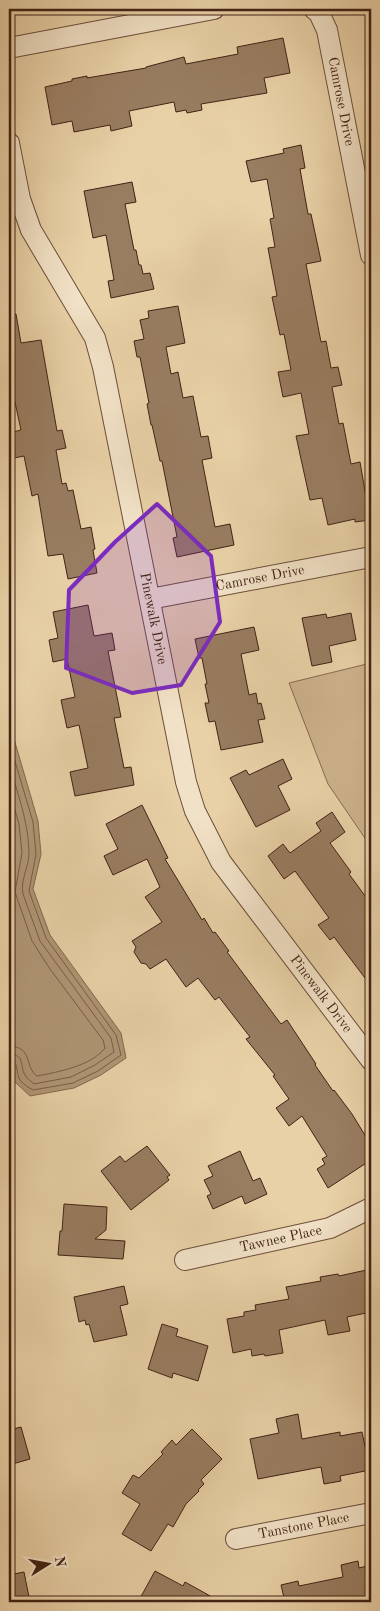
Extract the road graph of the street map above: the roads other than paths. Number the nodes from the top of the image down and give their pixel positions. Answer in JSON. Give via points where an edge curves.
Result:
{"nodes":[{"id":1,"x":214,"y":9,"type":"edge"},
{"id":2,"x":314,"y":9,"type":"edge"},
{"id":3,"x":9,"y":48,"type":"edge"},
{"id":4,"x":9,"y":143,"type":"edge"},
{"id":5,"x":371,"y":255,"type":"edge"},
{"id":6,"x":371,"y":557,"type":"edge"},
{"id":7,"x":150,"y":599,"type":"junction"},
{"id":8,"x":371,"y":1060,"type":"edge"},
{"id":9,"x":371,"y":1208,"type":"edge"},
{"id":10,"x":185,"y":1260,"type":"dead end"},
{"id":11,"x":371,"y":1513,"type":"edge"},
{"id":12,"x":236,"y":1539,"type":"dead end"}],
"edges":[{"from":1,"to":3,"type":"street"},
{"from":2,"to":5,"type":"street","name":"Camrose Drive","via":[[327,30]]},
{"from":4,"to":7,"type":"street","name":"Pinewalk Drive","via":[[20,199],[31,230],[95,338]]},
{"from":6,"to":7,"type":"street","name":"Camrose Drive"},
{"from":7,"to":8,"type":"street","name":"Pinewalk Drive","via":[[186,782],[207,838],[221,862]]},
{"from":9,"to":10,"type":"street","name":"Tawnee Place","via":[[330,1228]]},
{"from":11,"to":12,"type":"street","name":"Tanstone Place"}]}
